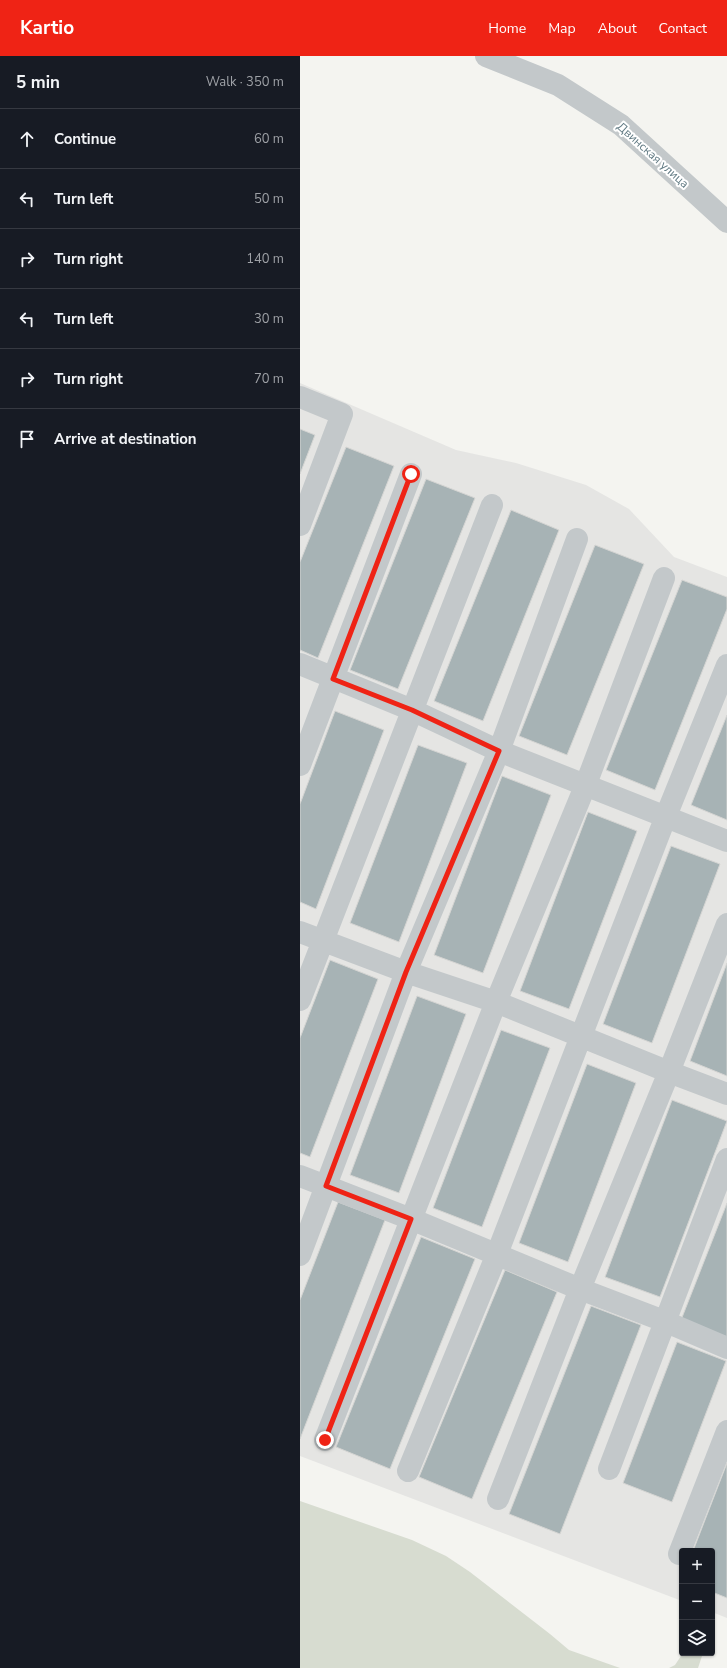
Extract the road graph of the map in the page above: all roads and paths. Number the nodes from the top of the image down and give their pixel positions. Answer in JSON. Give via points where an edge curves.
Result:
{"nodes":[{"id":1,"x":486,"y":56,"type":"edge"},
{"id":2,"x":727,"y":222,"type":"edge"},
{"id":3,"x":300,"y":397,"type":"edge"},
{"id":4,"x":411,"y":474,"type":"dead end"},
{"id":5,"x":492,"y":505,"type":"dead end"},
{"id":6,"x":300,"y":525,"type":"edge"},
{"id":7,"x":577,"y":539,"type":"dead end"},
{"id":8,"x":664,"y":578,"type":"dead end"},
{"id":9,"x":300,"y":664,"type":"edge"},
{"id":10,"x":727,"y":665,"type":"edge"},
{"id":11,"x":333,"y":679,"type":"junction"},
{"id":12,"x":412,"y":710,"type":"junction"},
{"id":13,"x":499,"y":751,"type":"junction"},
{"id":14,"x":300,"y":764,"type":"edge"},
{"id":15,"x":586,"y":784,"type":"junction"},
{"id":16,"x":666,"y":816,"type":"junction"},
{"id":17,"x":727,"y":841,"type":"edge"},
{"id":18,"x":727,"y":924,"type":"edge"},
{"id":19,"x":300,"y":932,"type":"edge"},
{"id":20,"x":323,"y":941,"type":"junction"},
{"id":21,"x":406,"y":972,"type":"junction"},
{"id":22,"x":300,"y":1000,"type":"edge"},
{"id":23,"x":496,"y":1002,"type":"junction"},
{"id":24,"x":582,"y":1037,"type":"junction"},
{"id":25,"x":669,"y":1072,"type":"junction"},
{"id":26,"x":727,"y":1094,"type":"edge"},
{"id":27,"x":727,"y":1159,"type":"edge"},
{"id":28,"x":300,"y":1176,"type":"edge"},
{"id":29,"x":326,"y":1186,"type":"junction"},
{"id":30,"x":411,"y":1219,"type":"junction"},
{"id":31,"x":497,"y":1254,"type":"junction"},
{"id":32,"x":300,"y":1255,"type":"edge"},
{"id":33,"x":580,"y":1289,"type":"junction"},
{"id":34,"x":664,"y":1321,"type":"junction"},
{"id":35,"x":727,"y":1348,"type":"edge"},
{"id":36,"x":727,"y":1431,"type":"edge"},
{"id":37,"x":325,"y":1440,"type":"dead end"},
{"id":38,"x":609,"y":1470,"type":"dead end"},
{"id":39,"x":408,"y":1471,"type":"dead end"},
{"id":40,"x":498,"y":1499,"type":"dead end"},
{"id":41,"x":681,"y":1548,"type":"edge"}],
"edges":[{"from":1,"to":2,"type":"street","name":"Двинская улица","via":[[558,85],[621,125]]},
{"from":3,"to":6,"type":"street","via":[[342,414]]},
{"from":4,"to":11,"type":"street"},
{"from":5,"to":12,"type":"street"},
{"from":7,"to":13,"type":"street"},
{"from":8,"to":15,"type":"street"},
{"from":9,"to":11,"type":"street"},
{"from":10,"to":16,"type":"street"},
{"from":11,"to":12,"type":"street"},
{"from":11,"to":14,"type":"street"},
{"from":12,"to":13,"type":"street"},
{"from":12,"to":20,"type":"street"},
{"from":13,"to":15,"type":"street"},
{"from":13,"to":21,"type":"street"},
{"from":15,"to":16,"type":"street"},
{"from":15,"to":23,"type":"street"},
{"from":16,"to":17,"type":"street"},
{"from":16,"to":24,"type":"street"},
{"from":18,"to":25,"type":"street"},
{"from":19,"to":20,"type":"street"},
{"from":20,"to":21,"type":"street"},
{"from":20,"to":22,"type":"street"},
{"from":21,"to":23,"type":"street"},
{"from":21,"to":29,"type":"street"},
{"from":23,"to":24,"type":"street"},
{"from":23,"to":30,"type":"street"},
{"from":24,"to":25,"type":"street"},
{"from":24,"to":31,"type":"street"},
{"from":25,"to":26,"type":"street"},
{"from":25,"to":33,"type":"street"},
{"from":27,"to":34,"type":"street"},
{"from":28,"to":29,"type":"street"},
{"from":29,"to":30,"type":"street"},
{"from":29,"to":32,"type":"street"},
{"from":30,"to":31,"type":"street"},
{"from":30,"to":37,"type":"street"},
{"from":31,"to":33,"type":"street"},
{"from":31,"to":39,"type":"street"},
{"from":33,"to":34,"type":"street"},
{"from":33,"to":40,"type":"street"},
{"from":34,"to":35,"type":"street"},
{"from":34,"to":38,"type":"street"},
{"from":36,"to":41,"type":"street"}]}
